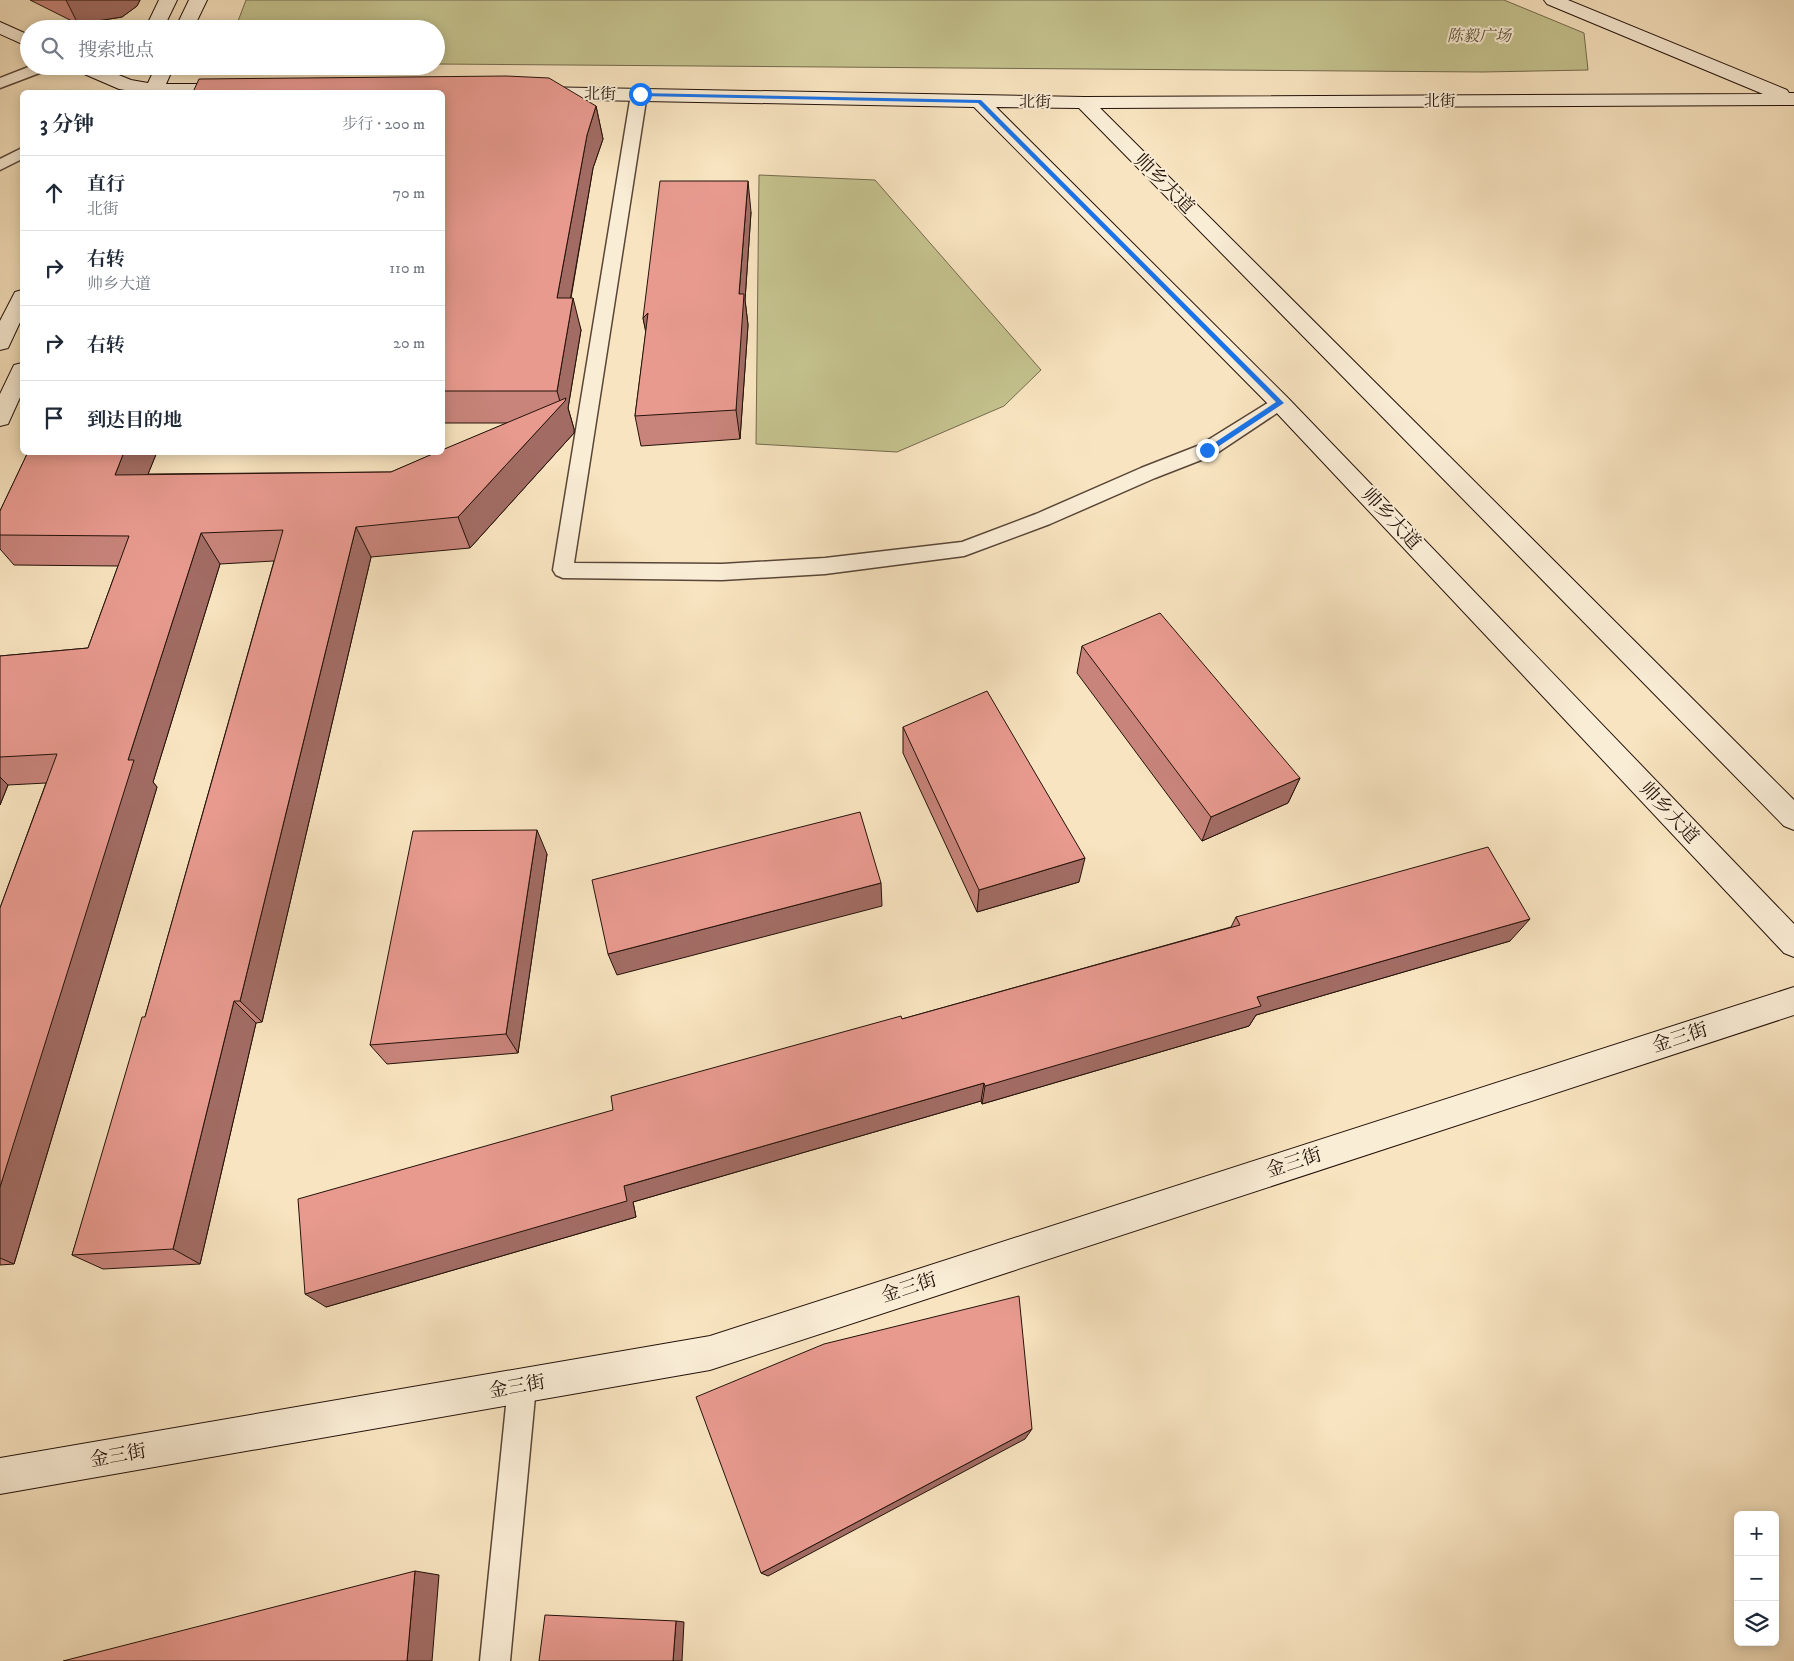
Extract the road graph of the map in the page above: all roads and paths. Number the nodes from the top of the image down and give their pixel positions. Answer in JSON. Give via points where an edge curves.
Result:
{"nodes":[{"id":1,"x":168,"y":0,"type":"edge"},
{"id":2,"x":198,"y":0,"type":"edge"},
{"id":3,"x":1553,"y":0,"type":"edge"},
{"id":4,"x":158,"y":20,"type":"edge"},
{"id":5,"x":188,"y":20,"type":"edge"},
{"id":6,"x":0,"y":27,"type":"edge"},
{"id":7,"x":20,"y":37,"type":"edge"},
{"id":8,"x":21,"y":75,"type":"edge"},
{"id":9,"x":98,"y":75,"type":"edge"},
{"id":10,"x":131,"y":75,"type":"edge"},
{"id":11,"x":161,"y":75,"type":"edge"},
{"id":12,"x":0,"y":83,"type":"edge"},
{"id":13,"x":124,"y":89,"type":"edge"},
{"id":14,"x":138,"y":90,"type":"edge"},
{"id":15,"x":154,"y":90,"type":"edge"},
{"id":16,"x":521,"y":93,"type":"edge"},
{"id":17,"x":640,"y":94,"type":"junction"},
{"id":18,"x":1793,"y":99,"type":"edge"},
{"id":19,"x":979,"y":101,"type":"junction"},
{"id":20,"x":1084,"y":103,"type":"junction"},
{"id":21,"x":20,"y":154,"type":"edge"},
{"id":22,"x":0,"y":165,"type":"edge"},
{"id":23,"x":20,"y":301,"type":"edge"},
{"id":24,"x":0,"y":344,"type":"edge"},
{"id":25,"x":20,"y":374,"type":"edge"},
{"id":26,"x":1280,"y":403,"type":"junction"},
{"id":27,"x":0,"y":418,"type":"edge"},
{"id":28,"x":1794,"y":818,"type":"edge"},
{"id":29,"x":1794,"y":944,"type":"edge"},
{"id":30,"x":1794,"y":1001,"type":"edge"},
{"id":31,"x":522,"y":1386,"type":"junction"},
{"id":32,"x":0,"y":1476,"type":"edge"},
{"id":33,"x":495,"y":1661,"type":"edge"}],
"edges":[{"from":1,"to":4,"type":"main road"},
{"from":2,"to":5,"type":"main road"},
{"from":3,"to":18,"type":"main road"},
{"from":6,"to":7,"type":"main road"},
{"from":8,"to":12,"type":"lane"},
{"from":9,"to":13,"type":"main road"},
{"from":10,"to":13,"type":"main road"},
{"from":11,"to":15,"type":"main road"},
{"from":13,"to":14,"type":"main road"},
{"from":16,"to":17,"type":"main road","name":"北街"},
{"from":17,"to":19,"type":"main road","name":"北街"},
{"from":17,"to":26,"type":"lane","via":[[563,570],[722,572],[824,566],[964,549],[1207,450]]},
{"from":18,"to":20,"type":"main road","name":"北街"},
{"from":19,"to":20,"type":"main road","name":"北街"},
{"from":19,"to":26,"type":"main road","name":"帅乡大道"},
{"from":20,"to":28,"type":"main road","name":"帅乡大道"},
{"from":21,"to":22,"type":"lane"},
{"from":23,"to":24,"type":"main road"},
{"from":25,"to":27,"type":"main road"},
{"from":26,"to":29,"type":"main road","name":"帅乡大道"},
{"from":30,"to":31,"type":"main road","name":"金三街","via":[[710,1352]]},
{"from":31,"to":32,"type":"main road","name":"金三街"},
{"from":31,"to":33,"type":"lane"}]}
